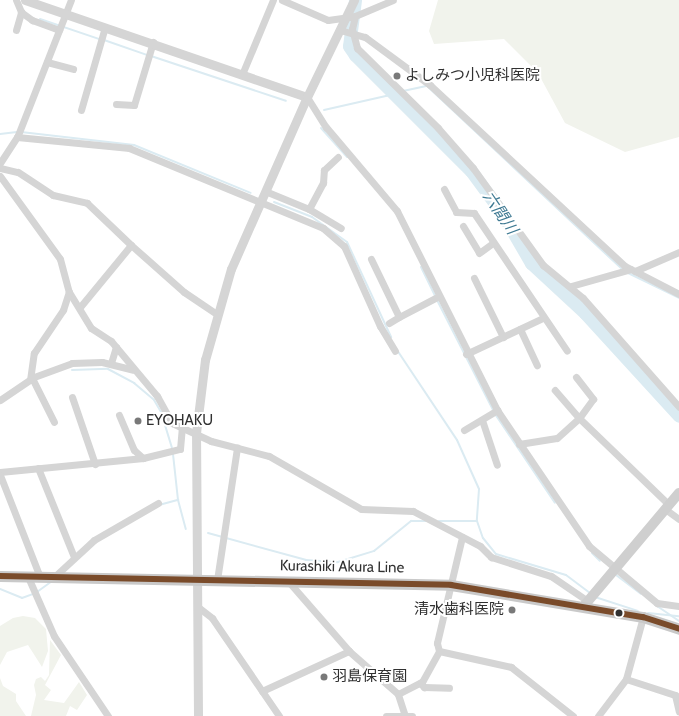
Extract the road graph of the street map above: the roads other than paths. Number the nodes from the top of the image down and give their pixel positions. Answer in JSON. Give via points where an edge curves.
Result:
{"nodes":[{"id":1,"x":16,"y":0,"type":"edge"},
{"id":2,"x":25,"y":0,"type":"edge"},
{"id":3,"x":71,"y":0,"type":"edge"},
{"id":4,"x":273,"y":0,"type":"edge"},
{"id":5,"x":282,"y":0,"type":"edge"},
{"id":6,"x":354,"y":0,"type":"edge"},
{"id":7,"x":393,"y":0,"type":"edge"},
{"id":8,"x":21,"y":12,"type":"junction"},
{"id":9,"x":65,"y":14,"type":"junction"},
{"id":10,"x":351,"y":17,"type":"junction"},
{"id":11,"x":105,"y":27,"type":"junction"},
{"id":12,"x":60,"y":28,"type":"junction"},
{"id":13,"x":16,"y":30,"type":"dead end"},
{"id":14,"x":340,"y":30,"type":"junction"},
{"id":15,"x":353,"y":36,"type":"junction"},
{"id":16,"x":152,"y":42,"type":"junction"},
{"id":17,"x":47,"y":62,"type":"junction"},
{"id":18,"x":73,"y":69,"type":"dead end"},
{"id":19,"x":243,"y":72,"type":"junction"},
{"id":20,"x":307,"y":96,"type":"junction"},
{"id":21,"x":116,"y":104,"type":"dead end"},
{"id":22,"x":81,"y":110,"type":"dead end"},
{"id":23,"x":19,"y":134,"type":"junction"},
{"id":24,"x":338,"y":156,"type":"dead end"},
{"id":25,"x":0,"y":162,"type":"edge"},
{"id":26,"x":0,"y":176,"type":"edge"},
{"id":27,"x":444,"y":189,"type":"dead end"},
{"id":28,"x":265,"y":191,"type":"junction"},
{"id":29,"x":260,"y":202,"type":"junction"},
{"id":30,"x":309,"y":209,"type":"junction"},
{"id":31,"x":463,"y":226,"type":"dead end"},
{"id":32,"x":341,"y":228,"type":"dead end"},
{"id":33,"x":493,"y":243,"type":"junction"},
{"id":34,"x":130,"y":245,"type":"junction"},
{"id":35,"x":679,"y":252,"type":"edge"},
{"id":36,"x":371,"y":259,"type":"dead end"},
{"id":37,"x":633,"y":270,"type":"junction"},
{"id":38,"x":474,"y":278,"type":"dead end"},
{"id":39,"x":571,"y":286,"type":"junction"},
{"id":40,"x":69,"y":292,"type":"junction"},
{"id":41,"x":679,"y":294,"type":"edge"},
{"id":42,"x":437,"y":297,"type":"junction"},
{"id":43,"x":80,"y":308,"type":"junction"},
{"id":44,"x":217,"y":314,"type":"junction"},
{"id":45,"x":399,"y":317,"type":"junction"},
{"id":46,"x":543,"y":318,"type":"junction"},
{"id":47,"x":389,"y":323,"type":"dead end"},
{"id":48,"x":520,"y":329,"type":"junction"},
{"id":49,"x":503,"y":337,"type":"junction"},
{"id":50,"x":116,"y":347,"type":"junction"},
{"id":51,"x":395,"y":351,"type":"dead end"},
{"id":52,"x":567,"y":351,"type":"dead end"},
{"id":53,"x":466,"y":354,"type":"junction"},
{"id":54,"x":111,"y":363,"type":"junction"},
{"id":55,"x":537,"y":365,"type":"dead end"},
{"id":56,"x":133,"y":370,"type":"junction"},
{"id":57,"x":576,"y":377,"type":"dead end"},
{"id":58,"x":31,"y":379,"type":"junction"},
{"id":59,"x":555,"y":390,"type":"dead end"},
{"id":60,"x":72,"y":397,"type":"dead end"},
{"id":61,"x":0,"y":400,"type":"edge"},
{"id":62,"x":679,"y":407,"type":"edge"},
{"id":63,"x":495,"y":412,"type":"junction"},
{"id":64,"x":119,"y":415,"type":"dead end"},
{"id":65,"x":579,"y":418,"type":"junction"},
{"id":66,"x":482,"y":420,"type":"junction"},
{"id":67,"x":54,"y":422,"type":"dead end"},
{"id":68,"x":182,"y":428,"type":"junction"},
{"id":69,"x":464,"y":430,"type":"dead end"},
{"id":70,"x":196,"y":433,"type":"junction"},
{"id":71,"x":518,"y":444,"type":"junction"},
{"id":72,"x":238,"y":448,"type":"junction"},
{"id":73,"x":143,"y":458,"type":"junction"},
{"id":74,"x":95,"y":464,"type":"junction"},
{"id":75,"x":497,"y":465,"type":"dead end"},
{"id":76,"x":38,"y":468,"type":"junction"},
{"id":77,"x":0,"y":474,"type":"edge"},
{"id":78,"x":679,"y":493,"type":"edge"},
{"id":79,"x":158,"y":503,"type":"dead end"},
{"id":80,"x":667,"y":507,"type":"junction"},
{"id":81,"x":679,"y":519,"type":"edge"},
{"id":82,"x":462,"y":536,"type":"junction"},
{"id":83,"x":74,"y":557,"type":"junction"},
{"id":84,"x":614,"y":568,"type":"junction"},
{"id":85,"x":0,"y":576,"type":"edge"},
{"id":86,"x":28,"y":577,"type":"junction"},
{"id":87,"x":40,"y":577,"type":"junction"},
{"id":88,"x":54,"y":577,"type":"junction"},
{"id":89,"x":197,"y":580,"type":"junction"},
{"id":90,"x":217,"y":580,"type":"junction"},
{"id":91,"x":287,"y":581,"type":"junction"},
{"id":92,"x":451,"y":585,"type":"junction"},
{"id":93,"x":588,"y":599,"type":"junction"},
{"id":94,"x":679,"y":606,"type":"edge"},
{"id":95,"x":198,"y":607,"type":"junction"},
{"id":96,"x":643,"y":618,"type":"junction"},
{"id":97,"x":679,"y":629,"type":"edge"},
{"id":98,"x":349,"y":650,"type":"junction"},
{"id":99,"x":439,"y":651,"type":"junction"},
{"id":100,"x":626,"y":679,"type":"junction"},
{"id":101,"x":420,"y":683,"type":"junction"},
{"id":102,"x":449,"y":688,"type":"dead end"},
{"id":103,"x":262,"y":691,"type":"junction"},
{"id":104,"x":398,"y":694,"type":"junction"},
{"id":105,"x":679,"y":712,"type":"edge"},
{"id":106,"x":407,"y":715,"type":"edge"},
{"id":107,"x":108,"y":716,"type":"edge"},
{"id":108,"x":198,"y":716,"type":"edge"},
{"id":109,"x":279,"y":716,"type":"edge"},
{"id":110,"x":386,"y":716,"type":"edge"},
{"id":111,"x":573,"y":716,"type":"edge"},
{"id":112,"x":598,"y":716,"type":"edge"}],
"edges":[{"from":1,"to":8,"type":"street"},
{"from":2,"to":9,"type":"street"},
{"from":3,"to":9,"type":"street"},
{"from":4,"to":19,"type":"street"},
{"from":5,"to":10,"type":"street","via":[[328,20]]},
{"from":6,"to":10,"type":"street"},
{"from":7,"to":10,"type":"street"},
{"from":8,"to":12,"type":"street"},
{"from":8,"to":13,"type":"street"},
{"from":9,"to":11,"type":"street"},
{"from":9,"to":12,"type":"street"},
{"from":10,"to":14,"type":"street"},
{"from":10,"to":15,"type":"street"},
{"from":11,"to":16,"type":"street"},
{"from":11,"to":22,"type":"street"},
{"from":12,"to":17,"type":"street"},
{"from":14,"to":15,"type":"street"},
{"from":14,"to":20,"type":"street"},
{"from":15,"to":37,"type":"street","via":[[364,37],[430,85]]},
{"from":15,"to":39,"type":"street","via":[[357,48],[473,168],[543,265]]},
{"from":16,"to":19,"type":"street"},
{"from":16,"to":21,"type":"street","via":[[134,105]]},
{"from":17,"to":18,"type":"street"},
{"from":17,"to":23,"type":"street"},
{"from":19,"to":20,"type":"street"},
{"from":20,"to":28,"type":"street"},
{"from":20,"to":42,"type":"street","via":[[326,127],[397,211]]},
{"from":23,"to":25,"type":"street"},
{"from":23,"to":29,"type":"street","via":[[129,148]]},
{"from":24,"to":30,"type":"street","via":[[324,170],[323,183]]},
{"from":25,"to":34,"type":"street","via":[[53,195],[87,203]]},
{"from":26,"to":40,"type":"street","via":[[60,259]]},
{"from":27,"to":33,"type":"street","via":[[456,212],[474,213]]},
{"from":28,"to":29,"type":"street"},
{"from":28,"to":30,"type":"street"},
{"from":29,"to":44,"type":"street","via":[[231,269]]},
{"from":29,"to":51,"type":"street","via":[[308,220],[344,246],[380,326]]},
{"from":30,"to":32,"type":"street"},
{"from":31,"to":33,"type":"street","via":[[479,253]]},
{"from":33,"to":46,"type":"street"},
{"from":34,"to":43,"type":"street"},
{"from":34,"to":44,"type":"street","via":[[184,292]]},
{"from":35,"to":37,"type":"street"},
{"from":36,"to":45,"type":"street"},
{"from":37,"to":39,"type":"street"},
{"from":37,"to":41,"type":"street"},
{"from":38,"to":49,"type":"street"},
{"from":39,"to":62,"type":"street"},
{"from":40,"to":43,"type":"street"},
{"from":40,"to":58,"type":"street","via":[[63,310],[34,353]]},
{"from":42,"to":45,"type":"street"},
{"from":42,"to":53,"type":"street"},
{"from":43,"to":50,"type":"street","via":[[92,328]]},
{"from":44,"to":70,"type":"street","via":[[206,360]]},
{"from":45,"to":47,"type":"street"},
{"from":46,"to":48,"type":"street"},
{"from":46,"to":52,"type":"street"},
{"from":48,"to":49,"type":"street"},
{"from":48,"to":55,"type":"street"},
{"from":49,"to":53,"type":"street"},
{"from":50,"to":54,"type":"street"},
{"from":50,"to":56,"type":"street"},
{"from":53,"to":63,"type":"street"},
{"from":54,"to":56,"type":"street"},
{"from":54,"to":58,"type":"street","via":[[72,363]]},
{"from":56,"to":68,"type":"street","via":[[157,396],[172,423]]},
{"from":57,"to":65,"type":"street","via":[[593,399]]},
{"from":58,"to":61,"type":"street"},
{"from":58,"to":67,"type":"street"},
{"from":59,"to":65,"type":"street"},
{"from":60,"to":74,"type":"street"},
{"from":63,"to":66,"type":"street"},
{"from":63,"to":71,"type":"street"},
{"from":64,"to":73,"type":"street","via":[[134,450]]},
{"from":65,"to":71,"type":"street","via":[[557,438]]},
{"from":65,"to":80,"type":"street"},
{"from":66,"to":69,"type":"street"},
{"from":66,"to":75,"type":"street"},
{"from":68,"to":70,"type":"street"},
{"from":68,"to":73,"type":"street","via":[[180,449]]},
{"from":70,"to":72,"type":"street"},
{"from":70,"to":89,"type":"street"},
{"from":71,"to":84,"type":"street","via":[[589,546]]},
{"from":72,"to":82,"type":"street","via":[[269,456],[296,469],[361,509],[413,511]]},
{"from":72,"to":90,"type":"street"},
{"from":73,"to":74,"type":"street"},
{"from":74,"to":76,"type":"street"},
{"from":76,"to":77,"type":"street"},
{"from":76,"to":83,"type":"street"},
{"from":77,"to":87,"type":"street"},
{"from":78,"to":80,"type":"main road"},
{"from":79,"to":83,"type":"street","via":[[94,540]]},
{"from":80,"to":81,"type":"street"},
{"from":80,"to":84,"type":"main road"},
{"from":82,"to":92,"type":"street"},
{"from":82,"to":93,"type":"street","via":[[480,546],[491,557],[551,576]]},
{"from":83,"to":88,"type":"street"},
{"from":84,"to":93,"type":"main road"},
{"from":84,"to":94,"type":"street","via":[[657,602]]},
{"from":85,"to":86,"type":"main road","name":"Kurashiki Akura Line"},
{"from":86,"to":87,"type":"main road","name":"Kurashiki Akura Line"},
{"from":86,"to":107,"type":"street","via":[[54,636]]},
{"from":87,"to":88,"type":"main road","name":"Kurashiki Akura Line"},
{"from":88,"to":89,"type":"main road","name":"Kurashiki Akura Line"},
{"from":89,"to":90,"type":"main road","name":"Kurashiki Akura Line"},
{"from":89,"to":95,"type":"street"},
{"from":90,"to":91,"type":"main road","name":"Kurashiki Akura Line"},
{"from":91,"to":92,"type":"main road","name":"Kurashiki Akura Line"},
{"from":91,"to":98,"type":"street"},
{"from":92,"to":93,"type":"main road","name":"Kurashiki Akura Line"},
{"from":92,"to":99,"type":"street","via":[[437,643]]},
{"from":93,"to":96,"type":"main road","name":"Kurashiki Akura Line"},
{"from":95,"to":103,"type":"street","via":[[212,618]]},
{"from":95,"to":108,"type":"street"},
{"from":96,"to":97,"type":"main road","name":"Kurashiki Akura Line"},
{"from":96,"to":100,"type":"street"},
{"from":98,"to":103,"type":"street"},
{"from":98,"to":104,"type":"street"},
{"from":99,"to":101,"type":"street","via":[[429,673]]},
{"from":99,"to":111,"type":"street","via":[[511,667]]},
{"from":100,"to":105,"type":"street","via":[[674,695]]},
{"from":100,"to":112,"type":"street"},
{"from":101,"to":102,"type":"street","via":[[424,687]]},
{"from":101,"to":104,"type":"street"},
{"from":103,"to":109,"type":"street"},
{"from":104,"to":106,"type":"street"},
{"from":106,"to":110,"type":"street"}]}
